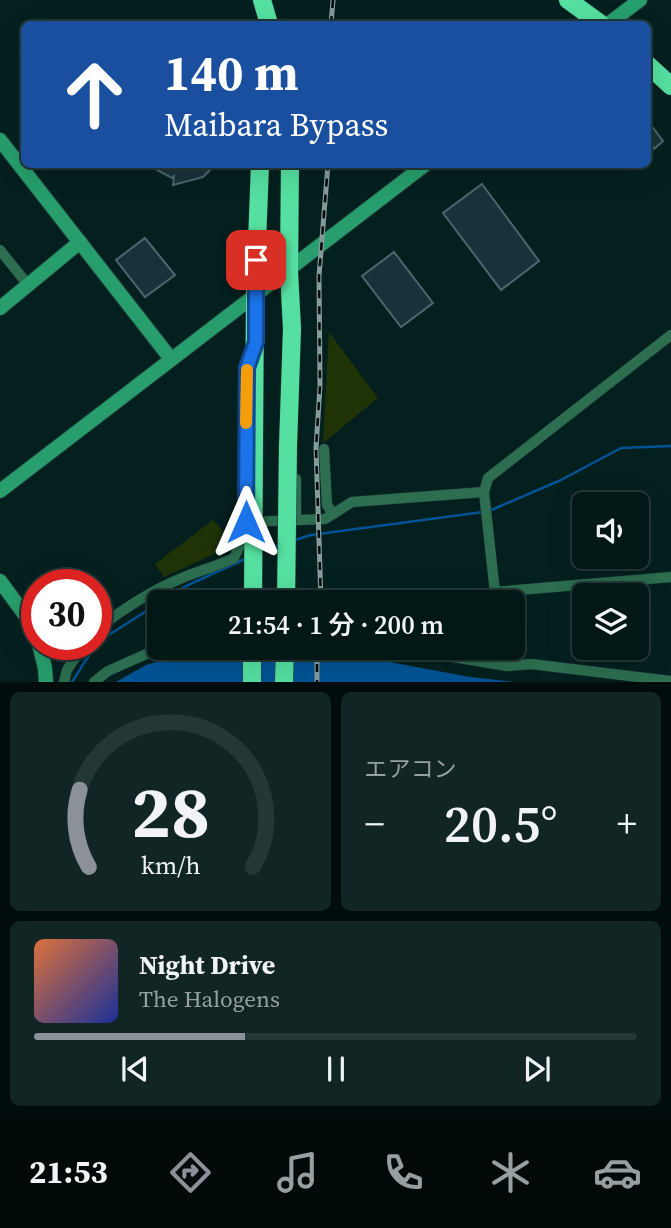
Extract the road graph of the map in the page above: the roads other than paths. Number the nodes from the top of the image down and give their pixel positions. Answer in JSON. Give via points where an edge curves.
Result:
{"nodes":[{"id":1,"x":251,"y":0,"type":"edge"},
{"id":2,"x":262,"y":0,"type":"edge"},
{"id":3,"x":568,"y":0,"type":"edge"},
{"id":4,"x":640,"y":0,"type":"edge"},
{"id":5,"x":255,"y":21,"type":"edge"},
{"id":6,"x":268,"y":21,"type":"edge"},
{"id":7,"x":597,"y":21,"type":"edge"},
{"id":8,"x":612,"y":21,"type":"edge"},
{"id":9,"x":651,"y":68,"type":"edge"},
{"id":10,"x":671,"y":86,"type":"edge"},
{"id":11,"x":0,"y":140,"type":"edge"},
{"id":12,"x":21,"y":167,"type":"edge"},
{"id":13,"x":22,"y":168,"type":"edge"},
{"id":14,"x":260,"y":168,"type":"edge"},
{"id":15,"x":290,"y":168,"type":"edge"},
{"id":16,"x":421,"y":168,"type":"edge"},
{"id":17,"x":80,"y":242,"type":"junction"},
{"id":18,"x":0,"y":250,"type":"edge"},
{"id":19,"x":289,"y":271,"type":"junction"},
{"id":20,"x":28,"y":285,"type":"junction"},
{"id":21,"x":255,"y":296,"type":"junction"},
{"id":22,"x":0,"y":308,"type":"edge"},
{"id":23,"x":292,"y":329,"type":"junction"},
{"id":24,"x":671,"y":335,"type":"edge"},
{"id":25,"x":256,"y":342,"type":"junction"},
{"id":26,"x":171,"y":359,"type":"junction"},
{"id":27,"x":324,"y":449,"type":"dead end"},
{"id":28,"x":0,"y":491,"type":"edge"},
{"id":29,"x":484,"y":492,"type":"junction"},
{"id":30,"x":333,"y":514,"type":"junction"},
{"id":31,"x":296,"y":520,"type":"junction"},
{"id":32,"x":246,"y":522,"type":"junction"},
{"id":33,"x":671,"y":577,"type":"edge"},
{"id":34,"x":0,"y":581,"type":"edge"},
{"id":35,"x":253,"y":590,"type":"edge"},
{"id":36,"x":286,"y":590,"type":"edge"},
{"id":37,"x":495,"y":590,"type":"edge"},
{"id":38,"x":525,"y":594,"type":"edge"},
{"id":39,"x":21,"y":610,"type":"edge"},
{"id":40,"x":112,"y":617,"type":"edge"},
{"id":41,"x":147,"y":654,"type":"edge"},
{"id":42,"x":43,"y":660,"type":"edge"},
{"id":43,"x":74,"y":660,"type":"edge"},
{"id":44,"x":252,"y":660,"type":"edge"},
{"id":45,"x":285,"y":660,"type":"edge"},
{"id":46,"x":471,"y":660,"type":"edge"},
{"id":47,"x":504,"y":660,"type":"edge"},
{"id":48,"x":507,"y":666,"type":"junction"},
{"id":49,"x":671,"y":681,"type":"edge"},
{"id":50,"x":46,"y":682,"type":"edge"},
{"id":51,"x":64,"y":682,"type":"edge"},
{"id":52,"x":94,"y":682,"type":"edge"},
{"id":53,"x":252,"y":682,"type":"edge"},
{"id":54,"x":284,"y":682,"type":"edge"}],
"edges":[{"from":1,"to":5,"type":"highway"},
{"from":2,"to":6,"type":"highway"},
{"from":3,"to":7,"type":"highway"},
{"from":4,"to":8,"type":"street"},
{"from":9,"to":10,"type":"highway"},
{"from":11,"to":12,"type":"street"},
{"from":13,"to":17,"type":"street"},
{"from":14,"to":21,"type":"highway"},
{"from":15,"to":19,"type":"highway"},
{"from":16,"to":19,"type":"street"},
{"from":17,"to":20,"type":"street"},
{"from":17,"to":26,"type":"street"},
{"from":18,"to":20,"type":"street"},
{"from":19,"to":21,"type":"street"},
{"from":19,"to":23,"type":"highway"},
{"from":20,"to":22,"type":"street"},
{"from":21,"to":25,"type":"highway"},
{"from":21,"to":26,"type":"street"},
{"from":23,"to":31,"type":"street","via":[[297,359]]},
{"from":23,"to":36,"type":"highway","bridge":true},
{"from":24,"to":29,"type":"street","via":[[488,478]]},
{"from":25,"to":32,"type":"street","via":[[247,368]]},
{"from":25,"to":35,"type":"highway","bridge":true},
{"from":26,"to":28,"type":"street"},
{"from":27,"to":30,"type":"street","via":[[327,505]]},
{"from":29,"to":30,"type":"street","via":[[352,502]]},
{"from":29,"to":37,"type":"street"},
{"from":30,"to":31,"type":"street"},
{"from":31,"to":32,"type":"street"},
{"from":32,"to":40,"type":"street","via":[[234,558],[181,578]]},
{"from":33,"to":38,"type":"street"},
{"from":34,"to":39,"type":"street"},
{"from":41,"to":52,"type":"street"},
{"from":42,"to":50,"type":"street"},
{"from":43,"to":51,"type":"street"},
{"from":44,"to":53,"type":"highway"},
{"from":45,"to":54,"type":"highway"},
{"from":46,"to":48,"type":"street"},
{"from":47,"to":48,"type":"street"},
{"from":48,"to":49,"type":"street","via":[[531,664]]}]}
